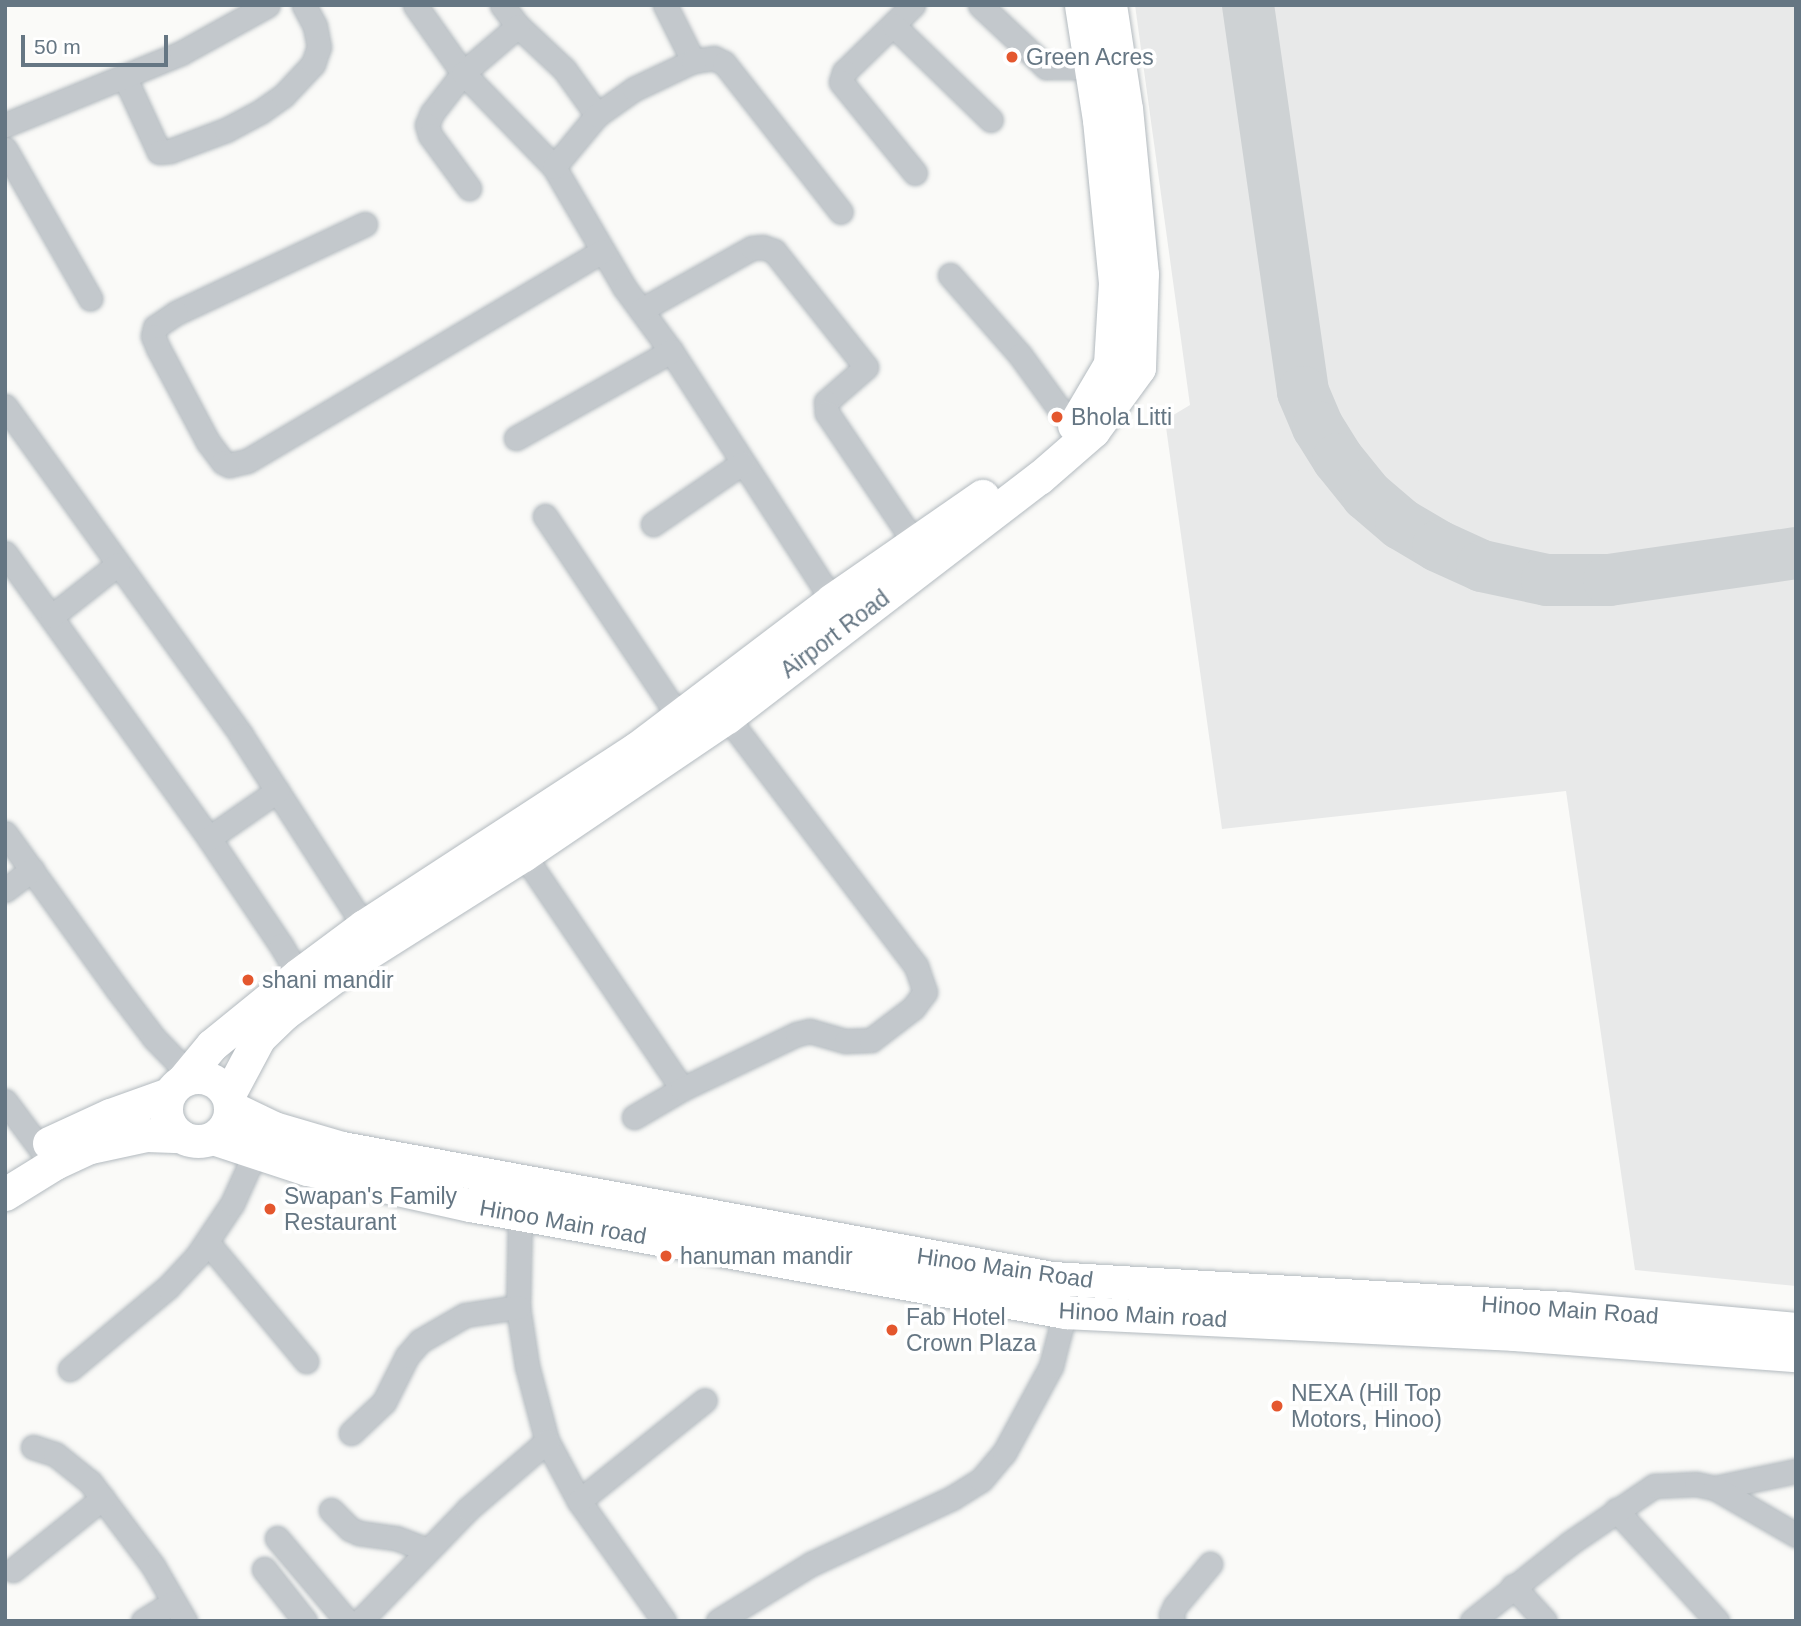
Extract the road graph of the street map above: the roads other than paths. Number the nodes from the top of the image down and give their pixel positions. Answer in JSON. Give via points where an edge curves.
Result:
{"nodes":[{"id":1,"x":304,"y":5,"type":"edge"},
{"id":2,"x":415,"y":5,"type":"edge"},
{"id":3,"x":502,"y":5,"type":"edge"},
{"id":4,"x":665,"y":5,"type":"edge"},
{"id":5,"x":914,"y":5,"type":"edge"},
{"id":6,"x":980,"y":5,"type":"edge"},
{"id":7,"x":1081,"y":5,"type":"edge"},
{"id":8,"x":1110,"y":5,"type":"edge"},
{"id":9,"x":266,"y":6,"type":"edge"},
{"id":10,"x":893,"y":25,"type":"junction"},
{"id":11,"x":518,"y":26,"type":"junction"},
{"id":12,"x":693,"y":61,"type":"junction"},
{"id":13,"x":1091,"y":67,"type":"junction"},
{"id":14,"x":463,"y":73,"type":"junction"},
{"id":15,"x":125,"y":78,"type":"junction"},
{"id":16,"x":597,"y":115,"type":"junction"},
{"id":17,"x":991,"y":120,"type":"dead end"},
{"id":18,"x":5,"y":125,"type":"edge"},
{"id":19,"x":5,"y":149,"type":"edge"},
{"id":20,"x":554,"y":167,"type":"junction"},
{"id":21,"x":915,"y":173,"type":"dead end"},
{"id":22,"x":469,"y":188,"type":"dead end"},
{"id":23,"x":841,"y":212,"type":"dead end"},
{"id":24,"x":365,"y":224,"type":"dead end"},
{"id":25,"x":603,"y":251,"type":"junction"},
{"id":26,"x":950,"y":275,"type":"dead end"},
{"id":27,"x":90,"y":298,"type":"dead end"},
{"id":28,"x":641,"y":310,"type":"junction"},
{"id":29,"x":671,"y":351,"type":"junction"},
{"id":30,"x":5,"y":406,"type":"edge"},
{"id":31,"x":1073,"y":428,"type":"junction"},
{"id":32,"x":516,"y":438,"type":"dead end"},
{"id":33,"x":743,"y":463,"type":"junction"},
{"id":34,"x":545,"y":516,"type":"dead end"},
{"id":35,"x":653,"y":524,"type":"dead end"},
{"id":36,"x":914,"y":542,"type":"junction"},
{"id":37,"x":5,"y":553,"type":"edge"},
{"id":38,"x":118,"y":564,"type":"junction"},
{"id":39,"x":832,"y":600,"type":"junction"},
{"id":40,"x":52,"y":616,"type":"junction"},
{"id":41,"x":679,"y":717,"type":"junction"},
{"id":42,"x":727,"y":717,"type":"junction"},
{"id":43,"x":277,"y":790,"type":"junction"},
{"id":44,"x":5,"y":833,"type":"edge"},
{"id":45,"x":209,"y":838,"type":"junction"},
{"id":46,"x":516,"y":843,"type":"junction"},
{"id":47,"x":32,"y":870,"type":"junction"},
{"id":48,"x":5,"y":890,"type":"edge"},
{"id":49,"x":364,"y":926,"type":"junction"},
{"id":50,"x":298,"y":975,"type":"junction"},
{"id":51,"x":180,"y":1082,"type":"junction"},
{"id":52,"x":682,"y":1089,"type":"junction"},
{"id":53,"x":5,"y":1101,"type":"edge"},
{"id":54,"x":229,"y":1102,"type":"junction"},
{"id":55,"x":634,"y":1117,"type":"dead end"},
{"id":56,"x":181,"y":1136,"type":"junction"},
{"id":57,"x":214,"y":1138,"type":"junction"},
{"id":58,"x":40,"y":1148,"type":"junction"},
{"id":59,"x":255,"y":1153,"type":"junction"},
{"id":60,"x":5,"y":1170,"type":"edge"},
{"id":61,"x":5,"y":1194,"type":"edge"},
{"id":62,"x":520,"y":1214,"type":"junction"},
{"id":63,"x":207,"y":1242,"type":"junction"},
{"id":64,"x":1064,"y":1279,"type":"junction"},
{"id":65,"x":518,"y":1307,"type":"junction"},
{"id":66,"x":1065,"y":1312,"type":"junction"},
{"id":67,"x":1796,"y":1329,"type":"edge"},
{"id":68,"x":1796,"y":1355,"type":"edge"},
{"id":69,"x":306,"y":1361,"type":"dead end"},
{"id":70,"x":70,"y":1369,"type":"dead end"},
{"id":71,"x":705,"y":1400,"type":"dead end"},
{"id":72,"x":351,"y":1433,"type":"dead end"},
{"id":73,"x":547,"y":1441,"type":"junction"},
{"id":74,"x":33,"y":1447,"type":"dead end"},
{"id":75,"x":1796,"y":1471,"type":"edge"},
{"id":76,"x":1715,"y":1488,"type":"junction"},
{"id":77,"x":103,"y":1497,"type":"junction"},
{"id":78,"x":579,"y":1501,"type":"junction"},
{"id":79,"x":331,"y":1510,"type":"dead end"},
{"id":80,"x":1616,"y":1510,"type":"junction"},
{"id":81,"x":1796,"y":1535,"type":"edge"},
{"id":82,"x":277,"y":1538,"type":"dead end"},
{"id":83,"x":427,"y":1550,"type":"junction"},
{"id":84,"x":1210,"y":1564,"type":"dead end"},
{"id":85,"x":264,"y":1569,"type":"dead end"},
{"id":86,"x":13,"y":1570,"type":"dead end"},
{"id":87,"x":1513,"y":1586,"type":"junction"},
{"id":88,"x":180,"y":1611,"type":"edge"},
{"id":89,"x":143,"y":1621,"type":"edge"},
{"id":90,"x":305,"y":1621,"type":"edge"},
{"id":91,"x":347,"y":1621,"type":"edge"},
{"id":92,"x":360,"y":1621,"type":"edge"},
{"id":93,"x":664,"y":1621,"type":"edge"},
{"id":94,"x":718,"y":1621,"type":"edge"},
{"id":95,"x":1173,"y":1621,"type":"edge"},
{"id":96,"x":1472,"y":1621,"type":"edge"},
{"id":97,"x":1545,"y":1621,"type":"edge"},
{"id":98,"x":1717,"y":1621,"type":"edge"}],
"edges":[{"from":1,"to":15,"type":"street","via":[[318,37],[313,65],[283,96],[226,130],[159,152]]},
{"from":2,"to":14,"type":"street"},
{"from":3,"to":11,"type":"street"},
{"from":4,"to":12,"type":"street"},
{"from":5,"to":10,"type":"street"},
{"from":6,"to":13,"type":"street","via":[[1046,67]]},
{"from":7,"to":13,"type":"main road","name":"Airport Road"},
{"from":8,"to":42,"type":"main road","name":"Airport Road","via":[[1126,109],[1142,274],[1139,368],[1093,430],[1039,478]]},
{"from":9,"to":15,"type":"street"},
{"from":10,"to":17,"type":"street"},
{"from":10,"to":21,"type":"street","via":[[845,72],[841,82]]},
{"from":11,"to":14,"type":"street"},
{"from":11,"to":16,"type":"street","via":[[564,69]]},
{"from":12,"to":16,"type":"street","via":[[634,89]]},
{"from":12,"to":23,"type":"street","via":[[714,58],[724,63]]},
{"from":13,"to":31,"type":"main road","name":"Airport Road","via":[[1115,283],[1110,364]]},
{"from":14,"to":20,"type":"street"},
{"from":14,"to":22,"type":"street","via":[[427,125]]},
{"from":15,"to":18,"type":"street"},
{"from":16,"to":20,"type":"street"},
{"from":19,"to":27,"type":"street"},
{"from":20,"to":25,"type":"street"},
{"from":24,"to":25,"type":"street","via":[[155,327],[153,336],[159,348],[223,462],[247,461]]},
{"from":25,"to":28,"type":"street"},
{"from":26,"to":31,"type":"street","via":[[1020,355]]},
{"from":28,"to":29,"type":"street"},
{"from":28,"to":36,"type":"street","via":[[752,248],[774,251],[866,367],[826,402],[827,413]]},
{"from":29,"to":32,"type":"street"},
{"from":29,"to":33,"type":"street"},
{"from":30,"to":38,"type":"street"},
{"from":31,"to":36,"type":"main road","name":"Airport Road","via":[[1041,456]]},
{"from":33,"to":35,"type":"street"},
{"from":33,"to":39,"type":"street"},
{"from":34,"to":41,"type":"street"},
{"from":36,"to":39,"type":"main road","name":"Airport Road"},
{"from":37,"to":40,"type":"street"},
{"from":38,"to":40,"type":"street"},
{"from":38,"to":43,"type":"street"},
{"from":39,"to":41,"type":"main road","name":"Airport Road"},
{"from":40,"to":45,"type":"street"},
{"from":41,"to":46,"type":"main road","name":"Airport Road"},
{"from":42,"to":46,"type":"main road","name":"Airport Road"},
{"from":42,"to":52,"type":"street","via":[[916,966],[925,992],[913,1008],[871,1040],[846,1041],[810,1031],[797,1034]]},
{"from":43,"to":45,"type":"street"},
{"from":43,"to":49,"type":"street"},
{"from":44,"to":47,"type":"street"},
{"from":45,"to":50,"type":"street"},
{"from":46,"to":49,"type":"main road","name":"Airport Road"},
{"from":46,"to":52,"type":"street"},
{"from":46,"to":54,"type":"main road","name":"Airport Road","via":[[285,1013],[259,1038]]},
{"from":47,"to":48,"type":"street"},
{"from":47,"to":51,"type":"street","via":[[154,1038]]},
{"from":49,"to":50,"type":"main road","name":"Airport Road"},
{"from":50,"to":51,"type":"main road","name":"Airport Road","via":[[212,1045]]},
{"from":51,"to":54,"type":"main road","via":[[196,1076],[209,1079],[220,1086]]},
{"from":51,"to":56,"type":"main road","via":[[166,1103],[168,1122]]},
{"from":51,"to":58,"type":"main road"},
{"from":52,"to":55,"type":"street"},
{"from":53,"to":58,"type":"street"},
{"from":54,"to":57,"type":"main road","via":[[227,1125]]},
{"from":54,"to":64,"type":"main road","name":"Hinoo Main Road","via":[[274,1128],[342,1148],[894,1252]]},
{"from":56,"to":57,"type":"main road","via":[[197,1141]]},
{"from":56,"to":61,"type":"main road","via":[[146,1135],[90,1147]]},
{"from":57,"to":59,"type":"main road","name":"Hinoo Main road"},
{"from":58,"to":60,"type":"main road"},
{"from":59,"to":62,"type":"main road","name":"Hinoo Main road","via":[[357,1181]]},
{"from":59,"to":63,"type":"street","via":[[232,1204]]},
{"from":62,"to":65,"type":"street"},
{"from":62,"to":66,"type":"main road","name":"Hinoo Main road"},
{"from":63,"to":69,"type":"street"},
{"from":63,"to":70,"type":"street","via":[[167,1287]]},
{"from":64,"to":66,"type":"street"},
{"from":64,"to":67,"type":"main road","name":"Hinoo Main Road","via":[[1564,1308]]},
{"from":65,"to":72,"type":"street","via":[[465,1315],[420,1341],[407,1356],[384,1402]]},
{"from":65,"to":73,"type":"street","via":[[527,1366]]},
{"from":66,"to":68,"type":"main road","name":"Hinoo Main road","via":[[1514,1334]]},
{"from":66,"to":94,"type":"street","via":[[1058,1345],[1038,1393],[1004,1453],[981,1479],[952,1498],[811,1564]]},
{"from":71,"to":78,"type":"street"},
{"from":73,"to":78,"type":"street"},
{"from":73,"to":83,"type":"street","via":[[468,1508]]},
{"from":74,"to":77,"type":"street","via":[[70,1464]]},
{"from":75,"to":76,"type":"street"},
{"from":76,"to":80,"type":"street","via":[[1654,1486]]},
{"from":76,"to":81,"type":"street"},
{"from":77,"to":86,"type":"street"},
{"from":77,"to":88,"type":"street"},
{"from":78,"to":93,"type":"street"},
{"from":79,"to":83,"type":"street","via":[[359,1533],[396,1538]]},
{"from":80,"to":87,"type":"street"},
{"from":80,"to":98,"type":"street"},
{"from":82,"to":91,"type":"street"},
{"from":83,"to":92,"type":"street"},
{"from":84,"to":95,"type":"street","via":[[1175,1606]]},
{"from":85,"to":90,"type":"street"},
{"from":87,"to":96,"type":"street"},
{"from":87,"to":97,"type":"street"},
{"from":88,"to":89,"type":"street"}]}
